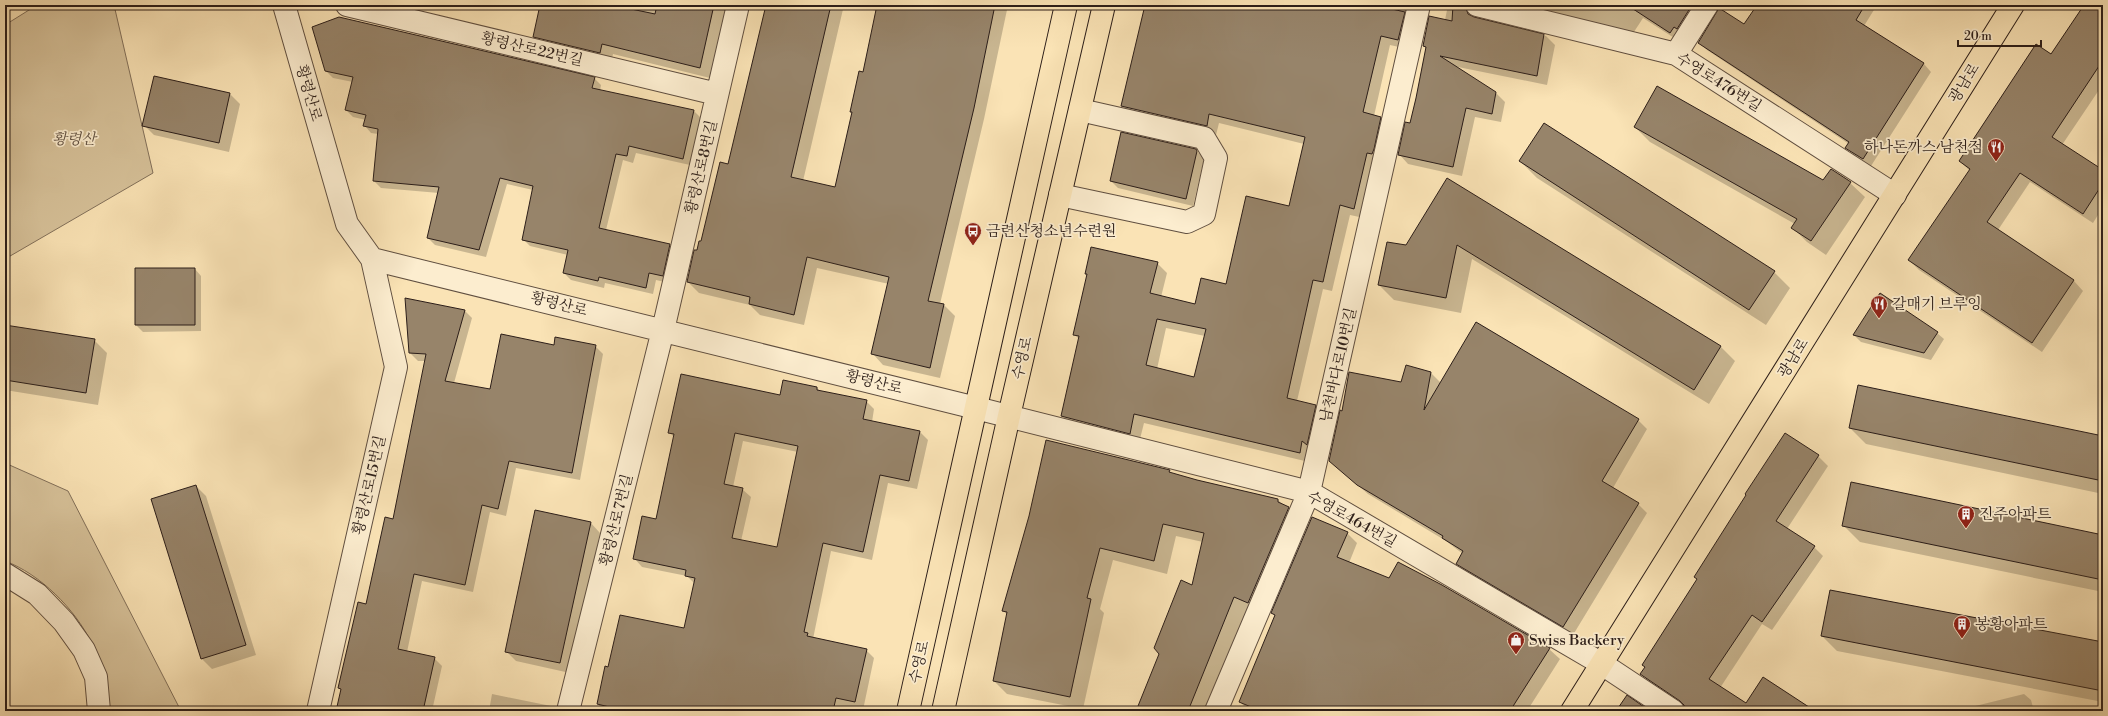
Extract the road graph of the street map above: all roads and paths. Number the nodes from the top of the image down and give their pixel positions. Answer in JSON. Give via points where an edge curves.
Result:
{"nodes":[{"id":1,"x":284,"y":5,"type":"edge"},
{"id":2,"x":348,"y":5,"type":"edge"},
{"id":3,"x":738,"y":5,"type":"edge"},
{"id":4,"x":1066,"y":5,"type":"edge"},
{"id":5,"x":1104,"y":5,"type":"edge"},
{"id":6,"x":1419,"y":5,"type":"edge"},
{"id":7,"x":1477,"y":5,"type":"edge"},
{"id":8,"x":1707,"y":5,"type":"edge"},
{"id":9,"x":2013,"y":5,"type":"edge"},
{"id":10,"x":1676,"y":54,"type":"junction"},
{"id":11,"x":718,"y":94,"type":"junction"},
{"id":12,"x":1080,"y":110,"type":"junction"},
{"id":13,"x":1060,"y":195,"type":"junction"},
{"id":14,"x":1895,"y":195,"type":"junction"},
{"id":15,"x":372,"y":259,"type":"junction"},
{"id":16,"x":663,"y":330,"type":"junction"},
{"id":17,"x":976,"y":408,"type":"junction"},
{"id":18,"x":1009,"y":416,"type":"junction"},
{"id":19,"x":1309,"y":492,"type":"junction"},
{"id":20,"x":5,"y":574,"type":"edge"},
{"id":21,"x":1602,"y":664,"type":"junction"},
{"id":22,"x":99,"y":711,"type":"edge"},
{"id":23,"x":318,"y":711,"type":"edge"},
{"id":24,"x":568,"y":711,"type":"edge"},
{"id":25,"x":908,"y":711,"type":"edge"},
{"id":26,"x":943,"y":711,"type":"edge"},
{"id":27,"x":1216,"y":711,"type":"edge"},
{"id":28,"x":1572,"y":711,"type":"edge"},
{"id":29,"x":1674,"y":711,"type":"edge"}],
"edges":[{"from":1,"to":15,"type":"street","name":"황령산로","via":[[347,224]]},
{"from":2,"to":11,"type":"street","name":"황령산로22번길"},
{"from":3,"to":11,"type":"street","name":"황령산로8번길"},
{"from":4,"to":17,"type":"main road","name":"수영로"},
{"from":5,"to":12,"type":"main road","name":"수영로"},
{"from":6,"to":19,"type":"street","name":"남천바다로10번길"},
{"from":7,"to":10,"type":"street","name":"수영로476번길"},
{"from":8,"to":10,"type":"street"},
{"from":9,"to":14,"type":"main road","name":"광남로"},
{"from":10,"to":14,"type":"street","name":"수영로476번길"},
{"from":11,"to":16,"type":"street","name":"황령산로8번길"},
{"from":12,"to":13,"type":"main road","name":"수영로"},
{"from":12,"to":13,"type":"street","via":[[1204,138],[1216,158],[1204,214],[1187,222]]},
{"from":13,"to":18,"type":"main road","name":"수영로"},
{"from":14,"to":21,"type":"main road","name":"광남로"},
{"from":15,"to":16,"type":"street","name":"황령산로"},
{"from":15,"to":23,"type":"street","name":"황령산로15번길","via":[[396,367]]},
{"from":16,"to":17,"type":"street","name":"황령산로"},
{"from":16,"to":24,"type":"street","name":"황령산로7번길"},
{"from":17,"to":18,"type":"street","name":"황령산로"},
{"from":17,"to":25,"type":"main road","name":"수영로"},
{"from":18,"to":19,"type":"street","name":"수영로464번길"},
{"from":18,"to":26,"type":"main road","name":"수영로"},
{"from":19,"to":21,"type":"street","name":"수영로464번길"},
{"from":19,"to":27,"type":"street","name":"남천바다로10번길"},
{"from":20,"to":22,"type":"street","via":[[37,594],[64,622],[80,645],[96,677]]},
{"from":21,"to":28,"type":"main road","name":"광남로"},
{"from":21,"to":29,"type":"street","name":"수영로464번길"}]}
